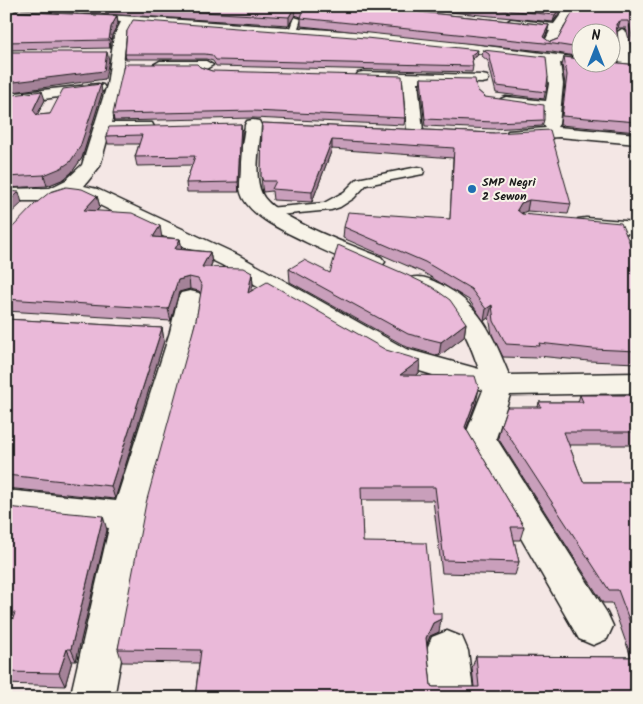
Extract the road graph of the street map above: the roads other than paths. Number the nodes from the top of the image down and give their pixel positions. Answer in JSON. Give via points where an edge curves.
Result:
{"nodes":[{"id":1,"x":573,"y":6,"type":"edge"},
{"id":2,"x":20,"y":10,"type":"edge"},
{"id":3,"x":6,"y":13,"type":"edge"},
{"id":4,"x":70,"y":16,"type":"edge"},
{"id":5,"x":129,"y":19,"type":"junction"},
{"id":6,"x":359,"y":22,"type":"edge"},
{"id":7,"x":498,"y":22,"type":"edge"},
{"id":8,"x":226,"y":26,"type":"junction"},
{"id":9,"x":411,"y":26,"type":"edge"},
{"id":10,"x":557,"y":28,"type":"junction"},
{"id":11,"x":622,"y":33,"type":"edge"},
{"id":12,"x":352,"y":35,"type":"junction"},
{"id":13,"x":403,"y":39,"type":"junction"},
{"id":14,"x":218,"y":42,"type":"edge"},
{"id":15,"x":476,"y":48,"type":"junction"},
{"id":16,"x":548,"y":57,"type":"junction"},
{"id":17,"x":114,"y":58,"type":"junction"},
{"id":18,"x":570,"y":60,"type":"edge"},
{"id":19,"x":627,"y":68,"type":"edge"},
{"id":20,"x":223,"y":72,"type":"edge"},
{"id":21,"x":352,"y":75,"type":"edge"},
{"id":22,"x":410,"y":77,"type":"junction"},
{"id":23,"x":482,"y":79,"type":"junction"},
{"id":24,"x":114,"y":86,"type":"junction"},
{"id":25,"x":6,"y":99,"type":"edge"},
{"id":26,"x":553,"y":106,"type":"junction"},
{"id":27,"x":253,"y":125,"type":"dead end"},
{"id":28,"x":158,"y":127,"type":"edge"},
{"id":29,"x":101,"y":128,"type":"junction"},
{"id":30,"x":435,"y":132,"type":"edge"},
{"id":31,"x":549,"y":132,"type":"junction"},
{"id":32,"x":501,"y":136,"type":"edge"},
{"id":33,"x":637,"y":139,"type":"edge"},
{"id":34,"x":418,"y":171,"type":"dead end"},
{"id":35,"x":68,"y":188,"type":"junction"},
{"id":36,"x":6,"y":195,"type":"edge"},
{"id":37,"x":44,"y":196,"type":"junction"},
{"id":38,"x":268,"y":212,"type":"junction"},
{"id":39,"x":25,"y":215,"type":"edge"},
{"id":40,"x":564,"y":222,"type":"edge"},
{"id":41,"x":637,"y":228,"type":"edge"},
{"id":42,"x":190,"y":298,"type":"dead end"},
{"id":43,"x":637,"y":383,"type":"edge"},
{"id":44,"x":499,"y":385,"type":"junction"},
{"id":45,"x":6,"y":504,"type":"edge"},
{"id":46,"x":129,"y":516,"type":"junction"},
{"id":47,"x":593,"y":626,"type":"dead end"},
{"id":48,"x":447,"y":651,"type":"dead end"},
{"id":49,"x":92,"y":698,"type":"edge"},
{"id":50,"x":452,"y":698,"type":"edge"}],
"edges":[{"from":1,"to":10,"type":"street"},
{"from":2,"to":3,"type":"street"},
{"from":4,"to":5,"type":"street"},
{"from":5,"to":8,"type":"street"},
{"from":5,"to":17,"type":"street"},
{"from":6,"to":12,"type":"street"},
{"from":7,"to":10,"type":"street"},
{"from":8,"to":12,"type":"street","via":[[295,25]]},
{"from":8,"to":14,"type":"street"},
{"from":9,"to":13,"type":"street"},
{"from":10,"to":16,"type":"street"},
{"from":11,"to":19,"type":"street"},
{"from":12,"to":13,"type":"street","via":[[378,42]]},
{"from":13,"to":15,"type":"street"},
{"from":15,"to":16,"type":"street"},
{"from":15,"to":23,"type":"street"},
{"from":16,"to":18,"type":"street"},
{"from":16,"to":26,"type":"street","via":[[556,84]]},
{"from":17,"to":20,"type":"street","via":[[138,65],[208,62],[206,69]]},
{"from":17,"to":24,"type":"street"},
{"from":21,"to":22,"type":"street","via":[[372,71]]},
{"from":22,"to":23,"type":"street"},
{"from":22,"to":30,"type":"street","via":[[408,131]]},
{"from":23,"to":26,"type":"street","via":[[488,97]]},
{"from":24,"to":25,"type":"street","via":[[55,99]]},
{"from":24,"to":29,"type":"street"},
{"from":26,"to":31,"type":"street"},
{"from":27,"to":38,"type":"street","via":[[250,187],[258,206]]},
{"from":28,"to":29,"type":"street"},
{"from":29,"to":35,"type":"street","via":[[91,166]]},
{"from":31,"to":32,"type":"street"},
{"from":31,"to":33,"type":"street"},
{"from":34,"to":38,"type":"lane","via":[[362,182],[342,199],[326,206]]},
{"from":35,"to":37,"type":"street"},
{"from":35,"to":44,"type":"street","via":[[90,193],[230,260],[396,355]]},
{"from":36,"to":37,"type":"street"},
{"from":37,"to":39,"type":"street"},
{"from":38,"to":44,"type":"street","via":[[414,280],[459,307],[480,338]]},
{"from":40,"to":41,"type":"street"},
{"from":42,"to":46,"type":"street","via":[[173,331]]},
{"from":43,"to":44,"type":"street"},
{"from":44,"to":47,"type":"street","via":[[480,439]]},
{"from":45,"to":46,"type":"street"},
{"from":46,"to":49,"type":"street"},
{"from":48,"to":50,"type":"street"}]}
